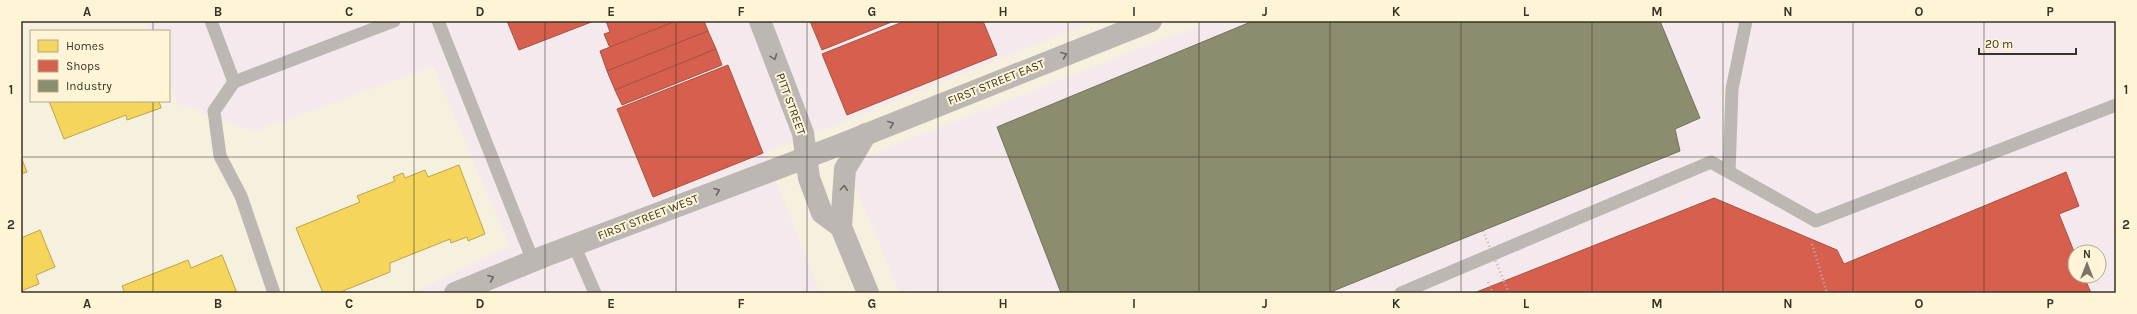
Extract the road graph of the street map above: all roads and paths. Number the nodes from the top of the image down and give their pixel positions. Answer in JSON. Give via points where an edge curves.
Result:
{"nodes":[{"id":1,"x":211,"y":21,"type":"edge"},
{"id":2,"x":394,"y":21,"type":"edge"},
{"id":3,"x":438,"y":21,"type":"edge"},
{"id":4,"x":760,"y":21,"type":"edge"},
{"id":5,"x":1150,"y":21,"type":"edge"},
{"id":6,"x":1746,"y":21,"type":"edge"},
{"id":7,"x":234,"y":82,"type":"junction"},
{"id":8,"x":2116,"y":105,"type":"edge"},
{"id":9,"x":866,"y":134,"type":"junction"},
{"id":10,"x":842,"y":144,"type":"joint"},
{"id":11,"x":806,"y":157,"type":"junction"},
{"id":12,"x":1729,"y":172,"type":"junction"},
{"id":13,"x":1816,"y":220,"type":"junction"},
{"id":14,"x":841,"y":227,"type":"junction"},
{"id":15,"x":1483,"y":231,"type":"dead end"},
{"id":16,"x":574,"y":245,"type":"junction"},
{"id":17,"x":533,"y":261,"type":"junction"},
{"id":18,"x":274,"y":293,"type":"edge"},
{"id":19,"x":455,"y":293,"type":"edge"},
{"id":20,"x":595,"y":293,"type":"edge"},
{"id":21,"x":868,"y":293,"type":"edge"},
{"id":22,"x":1401,"y":293,"type":"edge"},
{"id":23,"x":1509,"y":293,"type":"edge"},
{"id":24,"x":1827,"y":293,"type":"edge"}],
"edges":[{"from":1,"to":7,"type":"lane"},
{"from":2,"to":7,"type":"lane"},
{"from":3,"to":17,"type":"lane"},
{"from":4,"to":11,"type":"street","name":"PITT STREET","one_way":true,"via":[[803,133]]},
{"from":9,"to":5,"type":"street","name":"FIRST STREET EAST","one_way":true},
{"from":6,"to":12,"type":"lane","via":[[1732,89]]},
{"from":7,"to":18,"type":"lane","via":[[214,111],[220,156],[241,196]]},
{"from":8,"to":13,"type":"lane"},
{"from":9,"to":10,"type":"street","name":"FIRST STREET EAST"},
{"from":14,"to":9,"type":"street","one_way":true,"via":[[845,169]]},
{"from":10,"to":11,"type":"street","name":"FIRST STREET WEST"},
{"from":11,"to":14,"type":"street","name":"PITT STREET","via":[[809,178],[822,213]]},
{"from":16,"to":11,"type":"street","name":"FIRST STREET WEST","one_way":true},
{"from":12,"to":13,"type":"lane"},
{"from":12,"to":22,"type":"lane","via":[[1711,162]]},
{"from":13,"to":24,"type":"path","via":[[1811,240]]},
{"from":14,"to":21,"type":"street"},
{"from":15,"to":23,"type":"path","bridge":true},
{"from":16,"to":17,"type":"street","name":"FIRST STREET WEST"},
{"from":16,"to":20,"type":"lane"},
{"from":19,"to":17,"type":"street","name":"FIRST STREET WEST","one_way":true}]}
